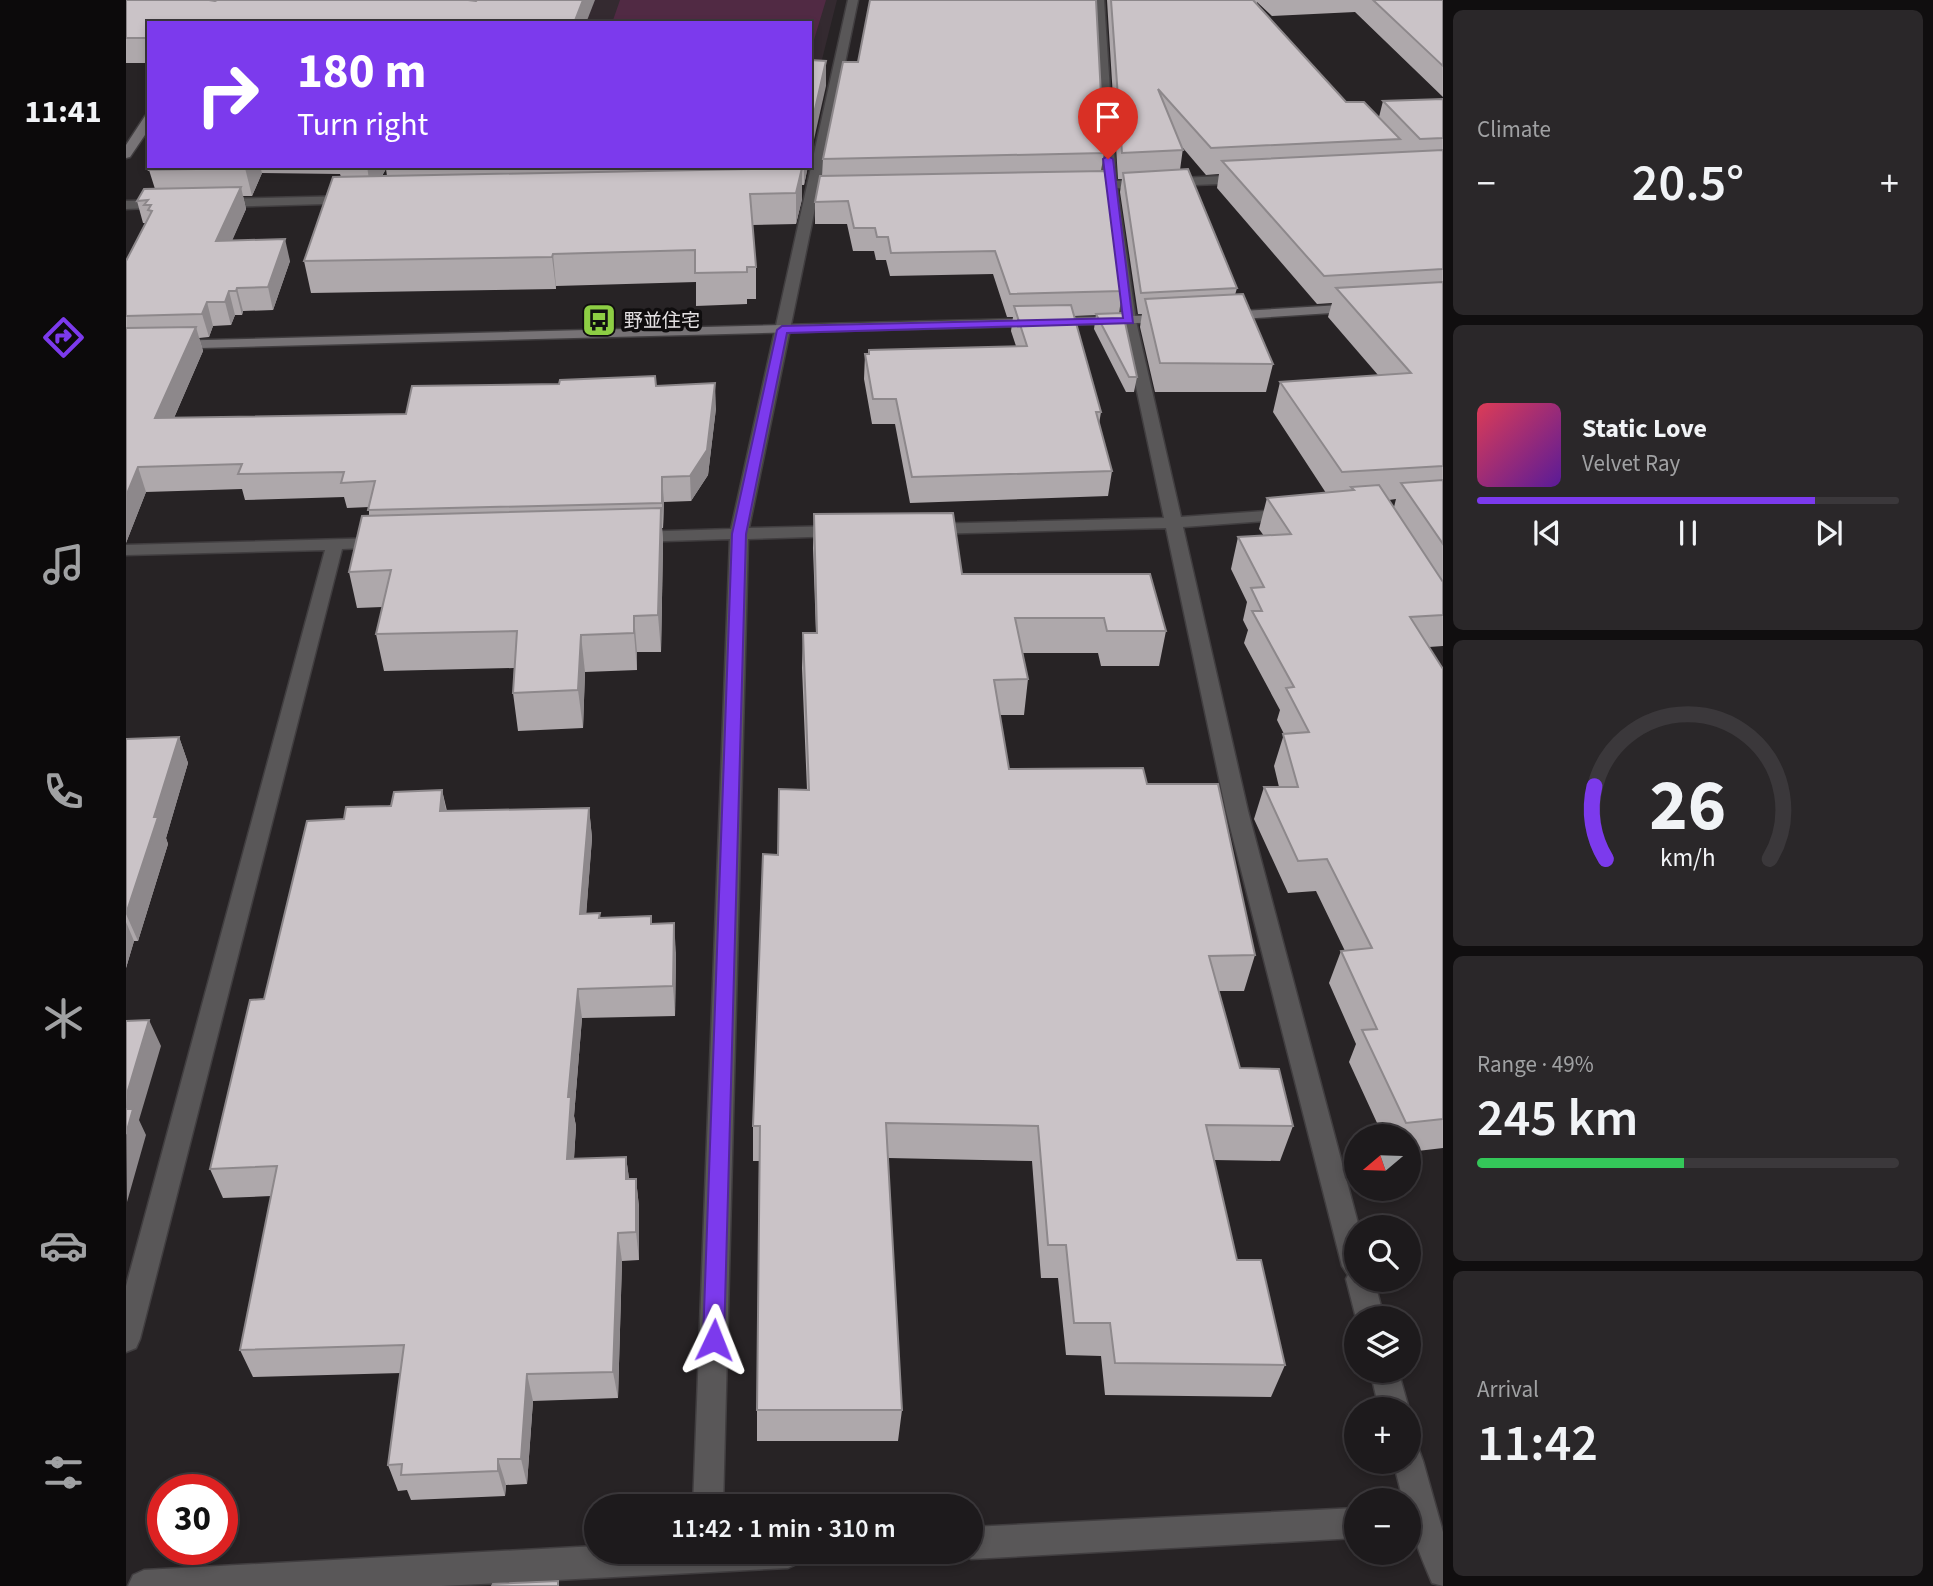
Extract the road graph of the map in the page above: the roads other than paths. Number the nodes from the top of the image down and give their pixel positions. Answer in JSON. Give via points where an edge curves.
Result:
{"nodes":[{"id":1,"x":853,"y":0,"type":"edge"},
{"id":2,"x":1099,"y":0,"type":"edge"},
{"id":3,"x":147,"y":122,"type":"edge"},
{"id":4,"x":126,"y":154,"type":"edge"},
{"id":5,"x":1259,"y":179,"type":"edge"},
{"id":6,"x":1110,"y":186,"type":"junction"},
{"id":7,"x":1069,"y":187,"type":"edge"},
{"id":8,"x":365,"y":199,"type":"edge"},
{"id":9,"x":179,"y":203,"type":"edge"},
{"id":10,"x":206,"y":203,"type":"edge"},
{"id":11,"x":126,"y":205,"type":"edge"},
{"id":12,"x":1375,"y":307,"type":"edge"},
{"id":13,"x":1211,"y":316,"type":"edge"},
{"id":14,"x":1184,"y":318,"type":"edge"},
{"id":15,"x":1129,"y":321,"type":"junction"},
{"id":16,"x":782,"y":330,"type":"junction"},
{"id":17,"x":126,"y":346,"type":"edge"},
{"id":18,"x":1308,"y":513,"type":"edge"},
{"id":19,"x":1172,"y":523,"type":"junction"},
{"id":20,"x":907,"y":530,"type":"edge"},
{"id":21,"x":851,"y":531,"type":"edge"},
{"id":22,"x":739,"y":534,"type":"junction"},
{"id":23,"x":614,"y":537,"type":"edge"},
{"id":24,"x":405,"y":542,"type":"edge"},
{"id":25,"x":335,"y":544,"type":"junction"},
{"id":26,"x":126,"y":550,"type":"edge"},
{"id":27,"x":1344,"y":1220,"type":"edge"},
{"id":28,"x":126,"y":1339,"type":"edge"},
{"id":29,"x":1412,"y":1474,"type":"edge"},
{"id":30,"x":708,"y":1494,"type":"edge"},
{"id":31,"x":1425,"y":1519,"type":"edge"},
{"id":32,"x":1344,"y":1524,"type":"edge"},
{"id":33,"x":983,"y":1542,"type":"edge"},
{"id":34,"x":584,"y":1561,"type":"edge"},
{"id":35,"x":1443,"y":1572,"type":"edge"},
{"id":36,"x":144,"y":1586,"type":"edge"}],
"edges":[{"from":1,"to":16,"type":"street"},
{"from":2,"to":6,"type":"street"},
{"from":3,"to":4,"type":"street"},
{"from":5,"to":6,"type":"street"},
{"from":6,"to":7,"type":"street"},
{"from":6,"to":15,"type":"street"},
{"from":8,"to":10,"type":"street"},
{"from":9,"to":11,"type":"street"},
{"from":12,"to":13,"type":"street"},
{"from":14,"to":15,"type":"street"},
{"from":15,"to":16,"type":"street"},
{"from":15,"to":19,"type":"street"},
{"from":16,"to":17,"type":"street"},
{"from":16,"to":22,"type":"street"},
{"from":18,"to":19,"type":"street"},
{"from":19,"to":20,"type":"street"},
{"from":19,"to":27,"type":"street","via":[[1237,811]]},
{"from":21,"to":22,"type":"street"},
{"from":22,"to":23,"type":"street"},
{"from":22,"to":30,"type":"street"},
{"from":24,"to":25,"type":"street"},
{"from":25,"to":26,"type":"street"},
{"from":25,"to":28,"type":"street"},
{"from":29,"to":31,"type":"street"},
{"from":31,"to":35,"type":"street"},
{"from":32,"to":33,"type":"street"},
{"from":34,"to":36,"type":"street"}]}
